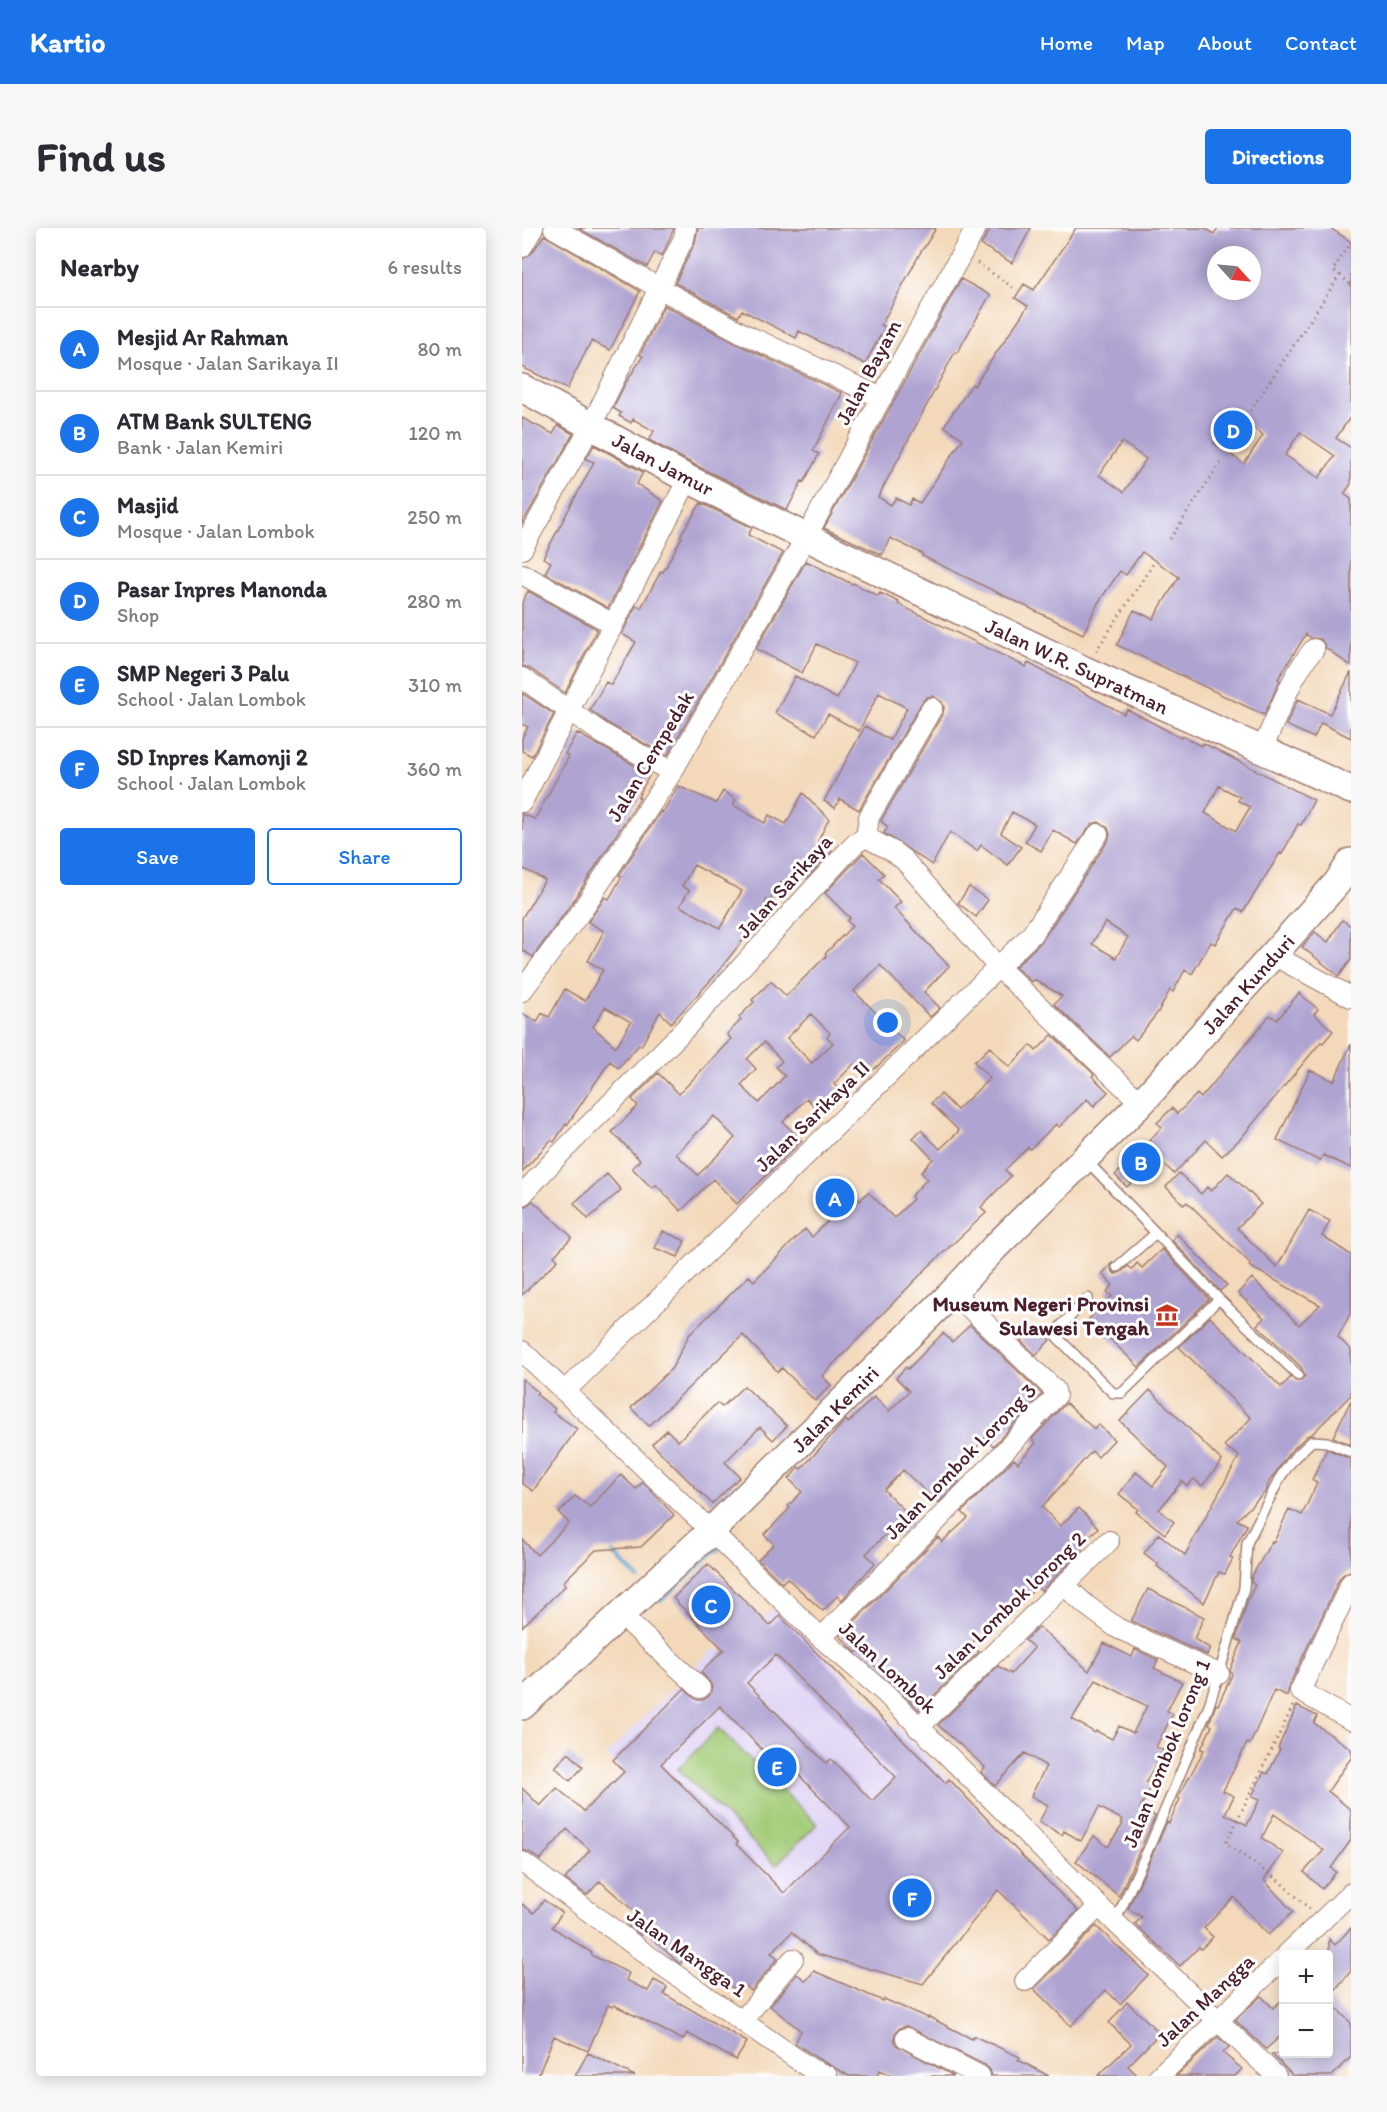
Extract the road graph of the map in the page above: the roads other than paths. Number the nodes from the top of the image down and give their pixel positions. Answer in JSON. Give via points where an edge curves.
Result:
{"nodes":[{"id":1,"x":532,"y":228,"type":"edge"},
{"id":2,"x":554,"y":228,"type":"edge"},
{"id":3,"x":686,"y":228,"type":"edge"},
{"id":4,"x":973,"y":229,"type":"edge"},
{"id":5,"x":522,"y":247,"type":"edge"},
{"id":6,"x":659,"y":288,"type":"junction"},
{"id":7,"x":522,"y":388,"type":"edge"},
{"id":8,"x":882,"y":398,"type":"junction"},
{"id":9,"x":591,"y":426,"type":"junction"},
{"id":10,"x":688,"y":479,"type":"junction"},
{"id":11,"x":527,"y":525,"type":"edge"},
{"id":12,"x":806,"y":537,"type":"junction"},
{"id":13,"x":522,"y":549,"type":"edge"},
{"id":14,"x":522,"y":574,"type":"edge"},
{"id":15,"x":613,"y":624,"type":"junction"},
{"id":16,"x":1314,"y":649,"type":"dead end"},
{"id":17,"x":522,"y":678,"type":"edge"},
{"id":18,"x":932,"y":708,"type":"dead end"},
{"id":19,"x":569,"y":709,"type":"junction"},
{"id":20,"x":1262,"y":749,"type":"junction"},
{"id":21,"x":672,"y":772,"type":"junction"},
{"id":22,"x":1351,"y":790,"type":"edge"},
{"id":23,"x":522,"y":802,"type":"edge"},
{"id":24,"x":1098,"y":834,"type":"dead end"},
{"id":25,"x":866,"y":837,"type":"junction"},
{"id":26,"x":1351,"y":862,"type":"edge"},
{"id":27,"x":1274,"y":955,"type":"junction"},
{"id":28,"x":998,"y":967,"type":"junction"},
{"id":29,"x":525,"y":983,"type":"edge"},
{"id":30,"x":1351,"y":997,"type":"edge"},
{"id":31,"x":1141,"y":1103,"type":"junction"},
{"id":32,"x":1085,"y":1160,"type":"junction"},
{"id":33,"x":522,"y":1195,"type":"edge"},
{"id":34,"x":1156,"y":1233,"type":"junction"},
{"id":35,"x":1117,"y":1267,"type":"dead end"},
{"id":36,"x":953,"y":1292,"type":"junction"},
{"id":37,"x":1088,"y":1298,"type":"dead end"},
{"id":38,"x":1219,"y":1299,"type":"junction"},
{"id":39,"x":522,"y":1351,"type":"edge"},
{"id":40,"x":1298,"y":1375,"type":"dead end"},
{"id":41,"x":566,"y":1391,"type":"junction"},
{"id":42,"x":1351,"y":1452,"type":"edge"},
{"id":43,"x":711,"y":1531,"type":"junction"},
{"id":44,"x":1109,"y":1541,"type":"dead end"},
{"id":45,"x":1351,"y":1583,"type":"edge"},
{"id":46,"x":1064,"y":1585,"type":"junction"},
{"id":47,"x":620,"y":1614,"type":"junction"},
{"id":48,"x":821,"y":1638,"type":"junction"},
{"id":49,"x":1220,"y":1674,"type":"junction"},
{"id":50,"x":700,"y":1688,"type":"dead end"},
{"id":51,"x":522,"y":1706,"type":"edge"},
{"id":52,"x":1351,"y":1720,"type":"edge"},
{"id":53,"x":918,"y":1728,"type":"junction"},
{"id":54,"x":522,"y":1862,"type":"edge"},
{"id":55,"x":1351,"y":1893,"type":"edge"},
{"id":56,"x":1099,"y":1906,"type":"junction"},
{"id":57,"x":1115,"y":1922,"type":"junction"},
{"id":58,"x":1291,"y":1950,"type":"edge"},
{"id":59,"x":793,"y":1959,"type":"dead end"},
{"id":60,"x":1279,"y":1963,"type":"edge"},
{"id":61,"x":1025,"y":1981,"type":"dead end"},
{"id":62,"x":742,"y":2021,"type":"junction"},
{"id":63,"x":1218,"y":2021,"type":"junction"},
{"id":64,"x":906,"y":2038,"type":"dead end"},
{"id":65,"x":1162,"y":2074,"type":"edge"},
{"id":66,"x":827,"y":2076,"type":"edge"},
{"id":67,"x":980,"y":2076,"type":"edge"},
{"id":68,"x":1276,"y":2076,"type":"edge"}],
"edges":[{"from":1,"to":5,"type":"street"},
{"from":2,"to":6,"type":"street"},
{"from":3,"to":6,"type":"street"},
{"from":4,"to":8,"type":"street","name":"Jalan Bayam"},
{"from":6,"to":8,"type":"street","via":[[744,334]]},
{"from":6,"to":9,"type":"street"},
{"from":7,"to":9,"type":"street","name":"Jalan Jamur"},
{"from":8,"to":12,"type":"street","name":"Jalan Bayam"},
{"from":9,"to":10,"type":"street","name":"Jalan Jamur"},
{"from":9,"to":11,"type":"street"},
{"from":10,"to":12,"type":"street","name":"Jalan Jamur"},
{"from":10,"to":15,"type":"street"},
{"from":11,"to":13,"type":"street"},
{"from":12,"to":20,"type":"street","name":"Jalan W.R. Supratman","via":[[1084,670]]},
{"from":12,"to":21,"type":"street","name":"Jalan Cempedak"},
{"from":14,"to":15,"type":"street"},
{"from":15,"to":19,"type":"street"},
{"from":16,"to":20,"type":"street","via":[[1295,678]]},
{"from":17,"to":19,"type":"street"},
{"from":18,"to":25,"type":"street","via":[[869,817]]},
{"from":19,"to":21,"type":"street","via":[[603,734]]},
{"from":19,"to":23,"type":"street"},
{"from":20,"to":22,"type":"street","name":"Jalan W.R. Supratman"},
{"from":21,"to":29,"type":"street","name":"Jalan Cempedak","via":[[582,910]]},
{"from":24,"to":28,"type":"street","name":"Jalan Sarikaya II","via":[[1032,934]]},
{"from":25,"to":28,"type":"street","name":"Jalan Sarikaya","via":[[904,860]]},
{"from":25,"to":33,"type":"street","name":"Jalan Sarikaya","via":[[846,853],[679,1035]]},
{"from":26,"to":27,"type":"street","name":"Jalan Kunduri"},
{"from":27,"to":30,"type":"street"},
{"from":27,"to":31,"type":"street","name":"Jalan Kunduri"},
{"from":28,"to":31,"type":"street","name":"Jalan Sarikaya"},
{"from":28,"to":41,"type":"street","name":"Jalan Sarikaya II"},
{"from":31,"to":32,"type":"street","name":"Jalan Kemiri"},
{"from":32,"to":34,"type":"lane"},
{"from":32,"to":36,"type":"street","name":"Jalan Kemiri"},
{"from":34,"to":35,"type":"lane"},
{"from":34,"to":38,"type":"lane"},
{"from":36,"to":43,"type":"street","name":"Jalan Kemiri"},
{"from":36,"to":48,"type":"street","name":"Jalan Lombok Lorong 3","via":[[1055,1390],[1056,1396]]},
{"from":37,"to":38,"type":"lane","via":[[1058,1329],[1057,1337],[1117,1394],[1122,1394]]},
{"from":38,"to":40,"type":"lane"},
{"from":39,"to":41,"type":"street","name":"Jalan Lombok"},
{"from":41,"to":43,"type":"street","name":"Jalan Lombok"},
{"from":42,"to":49,"type":"lane","name":"Jalan Lombok lorong 1","via":[[1327,1442],[1312,1441],[1281,1476],[1247,1543],[1244,1588]]},
{"from":43,"to":47,"type":"street","name":"Jalan Kemiri"},
{"from":43,"to":48,"type":"street","name":"Jalan Lombok"},
{"from":44,"to":46,"type":"street","name":"Jalan Lombok lorong 2"},
{"from":45,"to":52,"type":"street","via":[[1300,1691]]},
{"from":46,"to":49,"type":"street","via":[[1117,1628]]},
{"from":46,"to":53,"type":"street","name":"Jalan Lombok lorong 2"},
{"from":47,"to":50,"type":"street"},
{"from":47,"to":51,"type":"street","name":"Jalan Kemiri"},
{"from":48,"to":53,"type":"street","name":"Jalan Lombok","via":[[884,1692]]},
{"from":49,"to":57,"type":"lane","name":"Jalan Lombok lorong 1"},
{"from":53,"to":56,"type":"street","name":"Jalan Lombok"},
{"from":54,"to":62,"type":"street","name":"Jalan Mangga 1"},
{"from":55,"to":58,"type":"street","name":"Jalan Mangga"},
{"from":56,"to":57,"type":"street","name":"Jalan Lombok"},
{"from":56,"to":61,"type":"street"},
{"from":57,"to":63,"type":"street","name":"Jalan Lombok"},
{"from":59,"to":62,"type":"street"},
{"from":60,"to":63,"type":"street","name":"Jalan Mangga"},
{"from":62,"to":66,"type":"street","name":"Jalan Mangga 1"},
{"from":63,"to":65,"type":"street","name":"Jalan Mangga"},
{"from":63,"to":68,"type":"street","name":"Jalan Lombok"},
{"from":64,"to":67,"type":"street"}]}
